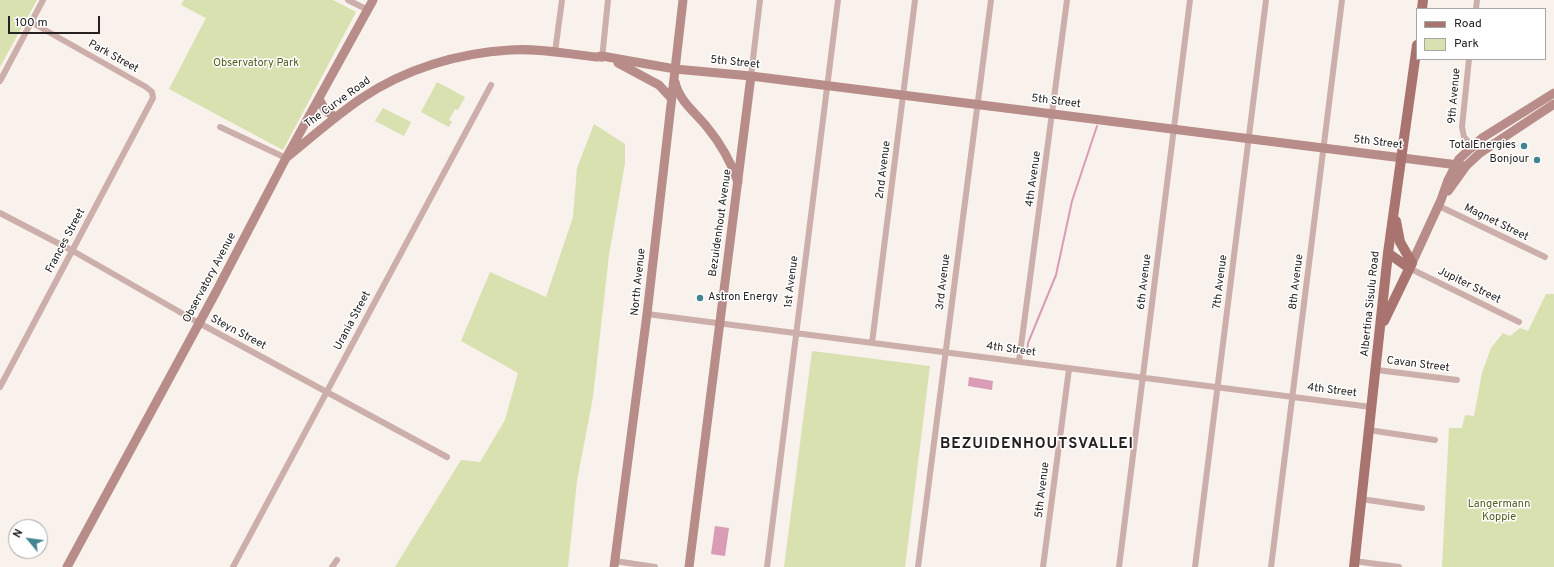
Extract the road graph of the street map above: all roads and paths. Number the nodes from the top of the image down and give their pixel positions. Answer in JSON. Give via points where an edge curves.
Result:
{"nodes":[{"id":1,"x":44,"y":0,"type":"edge"},
{"id":2,"x":348,"y":0,"type":"edge"},
{"id":3,"x":373,"y":0,"type":"edge"},
{"id":4,"x":562,"y":0,"type":"edge"},
{"id":5,"x":608,"y":0,"type":"edge"},
{"id":6,"x":683,"y":0,"type":"edge"},
{"id":7,"x":760,"y":0,"type":"edge"},
{"id":8,"x":838,"y":0,"type":"edge"},
{"id":9,"x":915,"y":0,"type":"edge"},
{"id":10,"x":990,"y":0,"type":"edge"},
{"id":11,"x":1067,"y":0,"type":"edge"},
{"id":12,"x":1190,"y":0,"type":"edge"},
{"id":13,"x":1266,"y":0,"type":"edge"},
{"id":14,"x":1342,"y":0,"type":"edge"},
{"id":15,"x":368,"y":10,"type":"junction"},
{"id":16,"x":31,"y":22,"type":"junction"},
{"id":17,"x":555,"y":52,"type":"junction"},
{"id":18,"x":1416,"y":53,"type":"edge"},
{"id":19,"x":600,"y":58,"type":"junction"},
{"id":20,"x":1469,"y":60,"type":"edge"},
{"id":21,"x":618,"y":63,"type":"junction"},
{"id":22,"x":644,"y":64,"type":"junction"},
{"id":23,"x":675,"y":68,"type":"junction"},
{"id":24,"x":751,"y":76,"type":"junction"},
{"id":25,"x":674,"y":79,"type":"junction"},
{"id":26,"x":0,"y":81,"type":"edge"},
{"id":27,"x":491,"y":85,"type":"dead end"},
{"id":28,"x":827,"y":86,"type":"junction"},
{"id":29,"x":904,"y":95,"type":"junction"},
{"id":30,"x":1553,"y":95,"type":"edge"},
{"id":31,"x":671,"y":98,"type":"junction"},
{"id":32,"x":319,"y":99,"type":"junction"},
{"id":33,"x":685,"y":102,"type":"junction"},
{"id":34,"x":150,"y":105,"type":"joint"},
{"id":35,"x":978,"y":105,"type":"junction"},
{"id":36,"x":670,"y":109,"type":"junction"},
{"id":37,"x":1053,"y":114,"type":"junction"},
{"id":38,"x":335,"y":117,"type":"junction"},
{"id":39,"x":220,"y":127,"type":"dead end"},
{"id":40,"x":1175,"y":130,"type":"junction"},
{"id":41,"x":1249,"y":139,"type":"junction"},
{"id":42,"x":1472,"y":146,"type":"junction"},
{"id":43,"x":1324,"y":149,"type":"junction"},
{"id":44,"x":1480,"y":153,"type":"junction"},
{"id":45,"x":286,"y":158,"type":"junction"},
{"id":46,"x":1402,"y":159,"type":"junction"},
{"id":47,"x":1455,"y":165,"type":"junction"},
{"id":48,"x":1466,"y":166,"type":"junction"},
{"id":49,"x":738,"y":185,"type":"junction"},
{"id":50,"x":1440,"y":203,"type":"junction"},
{"id":51,"x":1395,"y":210,"type":"junction"},
{"id":52,"x":0,"y":214,"type":"edge"},
{"id":53,"x":73,"y":251,"type":"junction"},
{"id":54,"x":1388,"y":253,"type":"junction"},
{"id":55,"x":1545,"y":257,"type":"dead end"},
{"id":56,"x":1411,"y":266,"type":"junction"},
{"id":57,"x":647,"y":314,"type":"junction"},
{"id":58,"x":1520,"y":322,"type":"dead end"},
{"id":59,"x":199,"y":323,"type":"junction"},
{"id":60,"x":720,"y":324,"type":"junction"},
{"id":61,"x":1380,"y":328,"type":"junction"},
{"id":62,"x":796,"y":333,"type":"junction"},
{"id":63,"x":872,"y":343,"type":"junction"},
{"id":64,"x":945,"y":352,"type":"junction"},
{"id":65,"x":1019,"y":361,"type":"junction"},
{"id":66,"x":1069,"y":369,"type":"junction"},
{"id":67,"x":1377,"y":370,"type":"junction"},
{"id":68,"x":1143,"y":378,"type":"junction"},
{"id":69,"x":1457,"y":380,"type":"dead end"},
{"id":70,"x":0,"y":387,"type":"edge"},
{"id":71,"x":1218,"y":387,"type":"junction"},
{"id":72,"x":327,"y":391,"type":"junction"},
{"id":73,"x":1292,"y":397,"type":"junction"},
{"id":74,"x":1371,"y":406,"type":"junction"},
{"id":75,"x":1369,"y":430,"type":"junction"},
{"id":76,"x":1435,"y":440,"type":"dead end"},
{"id":77,"x":447,"y":457,"type":"dead end"},
{"id":78,"x":1361,"y":499,"type":"junction"},
{"id":79,"x":1422,"y":508,"type":"dead end"},
{"id":80,"x":337,"y":560,"type":"dead end"},
{"id":81,"x":615,"y":564,"type":"edge"},
{"id":82,"x":1354,"y":564,"type":"edge"},
{"id":83,"x":68,"y":567,"type":"edge"},
{"id":84,"x":233,"y":567,"type":"edge"},
{"id":85,"x":332,"y":567,"type":"edge"},
{"id":86,"x":655,"y":567,"type":"edge"},
{"id":87,"x":689,"y":567,"type":"edge"},
{"id":88,"x":767,"y":567,"type":"edge"},
{"id":89,"x":918,"y":567,"type":"edge"},
{"id":90,"x":1043,"y":567,"type":"edge"},
{"id":91,"x":1119,"y":567,"type":"edge"},
{"id":92,"x":1195,"y":567,"type":"edge"},
{"id":93,"x":1271,"y":567,"type":"edge"},
{"id":94,"x":1399,"y":567,"type":"edge"}],
"edges":[{"from":1,"to":16,"type":"street"},
{"from":2,"to":15,"type":"street"},
{"from":3,"to":15,"type":"street","name":"Observatory Avenue"},
{"from":4,"to":17,"type":"street"},
{"from":5,"to":19,"type":"street"},
{"from":6,"to":23,"type":"street","name":"North Avenue"},
{"from":7,"to":24,"type":"street","name":"Bezuidenhout Avenue"},
{"from":8,"to":28,"type":"street","name":"1st Avenue"},
{"from":9,"to":29,"type":"street","name":"2nd Avenue"},
{"from":10,"to":35,"type":"street","name":"3rd Avenue"},
{"from":11,"to":37,"type":"street","name":"4th Avenue"},
{"from":12,"to":40,"type":"street","name":"6th Avenue"},
{"from":13,"to":41,"type":"street","name":"7th Avenue"},
{"from":14,"to":43,"type":"street","name":"8th Avenue"},
{"from":15,"to":32,"type":"street","name":"Observatory Avenue"},
{"from":16,"to":26,"type":"street"},
{"from":16,"to":34,"type":"street","name":"Park Street","via":[[146,87],[153,96]]},
{"from":17,"to":19,"type":"street","name":"The Curve Road"},
{"from":17,"to":38,"type":"street","name":"The Curve Road","via":[[511,50],[434,64],[377,88]]},
{"from":18,"to":46,"type":"main road","name":"Albertina Sisulu Road"},
{"from":19,"to":21,"type":"street","name":"5th Street"},
{"from":19,"to":22,"type":"street","name":"5th Street","via":[[637,60]]},
{"from":20,"to":42,"type":"street","name":"9th Avenue","via":[[1462,127],[1464,137]]},
{"from":21,"to":22,"type":"street","name":"5th Street"},
{"from":21,"to":31,"type":"street","via":[[659,85]]},
{"from":22,"to":23,"type":"street","name":"5th Street"},
{"from":23,"to":24,"type":"street","name":"5th Street"},
{"from":23,"to":25,"type":"street","name":"North Avenue"},
{"from":24,"to":28,"type":"street","name":"5th Street"},
{"from":24,"to":49,"type":"street","name":"Bezuidenhout Avenue"},
{"from":25,"to":31,"type":"street","name":"North Avenue"},
{"from":25,"to":33,"type":"street","via":[[678,93]]},
{"from":27,"to":72,"type":"street","name":"Urania Street"},
{"from":28,"to":29,"type":"street","name":"5th Street"},
{"from":28,"to":62,"type":"street","name":"1st Avenue"},
{"from":29,"to":35,"type":"street","name":"5th Street"},
{"from":29,"to":63,"type":"street","name":"2nd Avenue"},
{"from":30,"to":42,"type":"street","via":[[1494,129]]},
{"from":30,"to":44,"type":"street"},
{"from":31,"to":36,"type":"street","name":"North Avenue"},
{"from":32,"to":38,"type":"street","via":[[325,110]]},
{"from":32,"to":45,"type":"street","name":"Observatory Avenue"},
{"from":33,"to":36,"type":"street"},
{"from":33,"to":49,"type":"street","via":[[726,153]]},
{"from":34,"to":53,"type":"street","name":"Frances Street"},
{"from":35,"to":37,"type":"street","name":"5th Street"},
{"from":35,"to":64,"type":"street","name":"3rd Avenue"},
{"from":36,"to":57,"type":"street","name":"North Avenue"},
{"from":37,"to":40,"type":"street","name":"5th Street"},
{"from":37,"to":65,"type":"street","name":"4th Avenue"},
{"from":38,"to":45,"type":"street","name":"The Curve Road"},
{"from":39,"to":45,"type":"street"},
{"from":40,"to":41,"type":"street","name":"5th Street"},
{"from":40,"to":68,"type":"street","name":"6th Avenue"},
{"from":41,"to":43,"type":"street","name":"5th Street"},
{"from":41,"to":71,"type":"street","name":"7th Avenue"},
{"from":42,"to":44,"type":"street","name":"9th Avenue"},
{"from":42,"to":47,"type":"street"},
{"from":43,"to":46,"type":"street","name":"5th Street"},
{"from":43,"to":73,"type":"street","name":"8th Avenue"},
{"from":44,"to":48,"type":"street"},
{"from":45,"to":59,"type":"street","name":"Observatory Avenue"},
{"from":46,"to":47,"type":"street","name":"5th Street"},
{"from":46,"to":51,"type":"main road","name":"Albertina Sisulu Road"},
{"from":47,"to":48,"type":"street","name":"5th Street"},
{"from":47,"to":50,"type":"street"},
{"from":48,"to":50,"type":"street"},
{"from":49,"to":60,"type":"street","name":"Bezuidenhout Avenue"},
{"from":50,"to":55,"type":"street","name":"Magnet Street"},
{"from":50,"to":56,"type":"street"},
{"from":51,"to":54,"type":"main road","name":"Albertina Sisulu Road"},
{"from":51,"to":56,"type":"main road","via":[[1400,242]]},
{"from":52,"to":53,"type":"street","name":"Steyn Street"},
{"from":53,"to":59,"type":"street","name":"Steyn Street"},
{"from":53,"to":70,"type":"street","name":"Frances Street"},
{"from":54,"to":56,"type":"main road"},
{"from":54,"to":61,"type":"main road","name":"Albertina Sisulu Road"},
{"from":56,"to":58,"type":"street","name":"Jupiter Street"},
{"from":56,"to":61,"type":"main road"},
{"from":57,"to":60,"type":"street","name":"4th Street"},
{"from":57,"to":81,"type":"street","name":"North Avenue"},
{"from":59,"to":72,"type":"street","name":"Steyn Street"},
{"from":59,"to":83,"type":"street","name":"Observatory Avenue"},
{"from":60,"to":62,"type":"street","name":"4th Street"},
{"from":60,"to":87,"type":"street","name":"Bezuidenhout Avenue"},
{"from":61,"to":67,"type":"main road","name":"Albertina Sisulu Road"},
{"from":62,"to":63,"type":"street","name":"4th Street"},
{"from":62,"to":88,"type":"street","name":"1st Avenue"},
{"from":63,"to":64,"type":"street","name":"4th Street"},
{"from":64,"to":65,"type":"street","name":"4th Street"},
{"from":64,"to":89,"type":"street","name":"3rd Avenue"},
{"from":65,"to":66,"type":"street","name":"4th Street"},
{"from":66,"to":68,"type":"street","name":"4th Street"},
{"from":66,"to":90,"type":"street","name":"5th Avenue"},
{"from":67,"to":69,"type":"street","name":"Cavan Street"},
{"from":67,"to":74,"type":"main road","name":"Albertina Sisulu Road"},
{"from":68,"to":71,"type":"street","name":"4th Street"},
{"from":68,"to":91,"type":"street","name":"6th Avenue"},
{"from":71,"to":73,"type":"street","name":"4th Street"},
{"from":71,"to":92,"type":"street","name":"7th Avenue"},
{"from":72,"to":77,"type":"street","name":"Steyn Street"},
{"from":72,"to":84,"type":"street","name":"Urania Street"},
{"from":73,"to":74,"type":"street","name":"4th Street"},
{"from":73,"to":93,"type":"street","name":"8th Avenue"},
{"from":74,"to":75,"type":"main road","name":"Albertina Sisulu Road"},
{"from":75,"to":76,"type":"street"},
{"from":75,"to":78,"type":"main road","name":"Albertina Sisulu Road"},
{"from":78,"to":79,"type":"street"},
{"from":78,"to":82,"type":"main road","name":"Albertina Sisulu Road"},
{"from":80,"to":85,"type":"street"},
{"from":81,"to":86,"type":"street"},
{"from":82,"to":94,"type":"street"}]}
